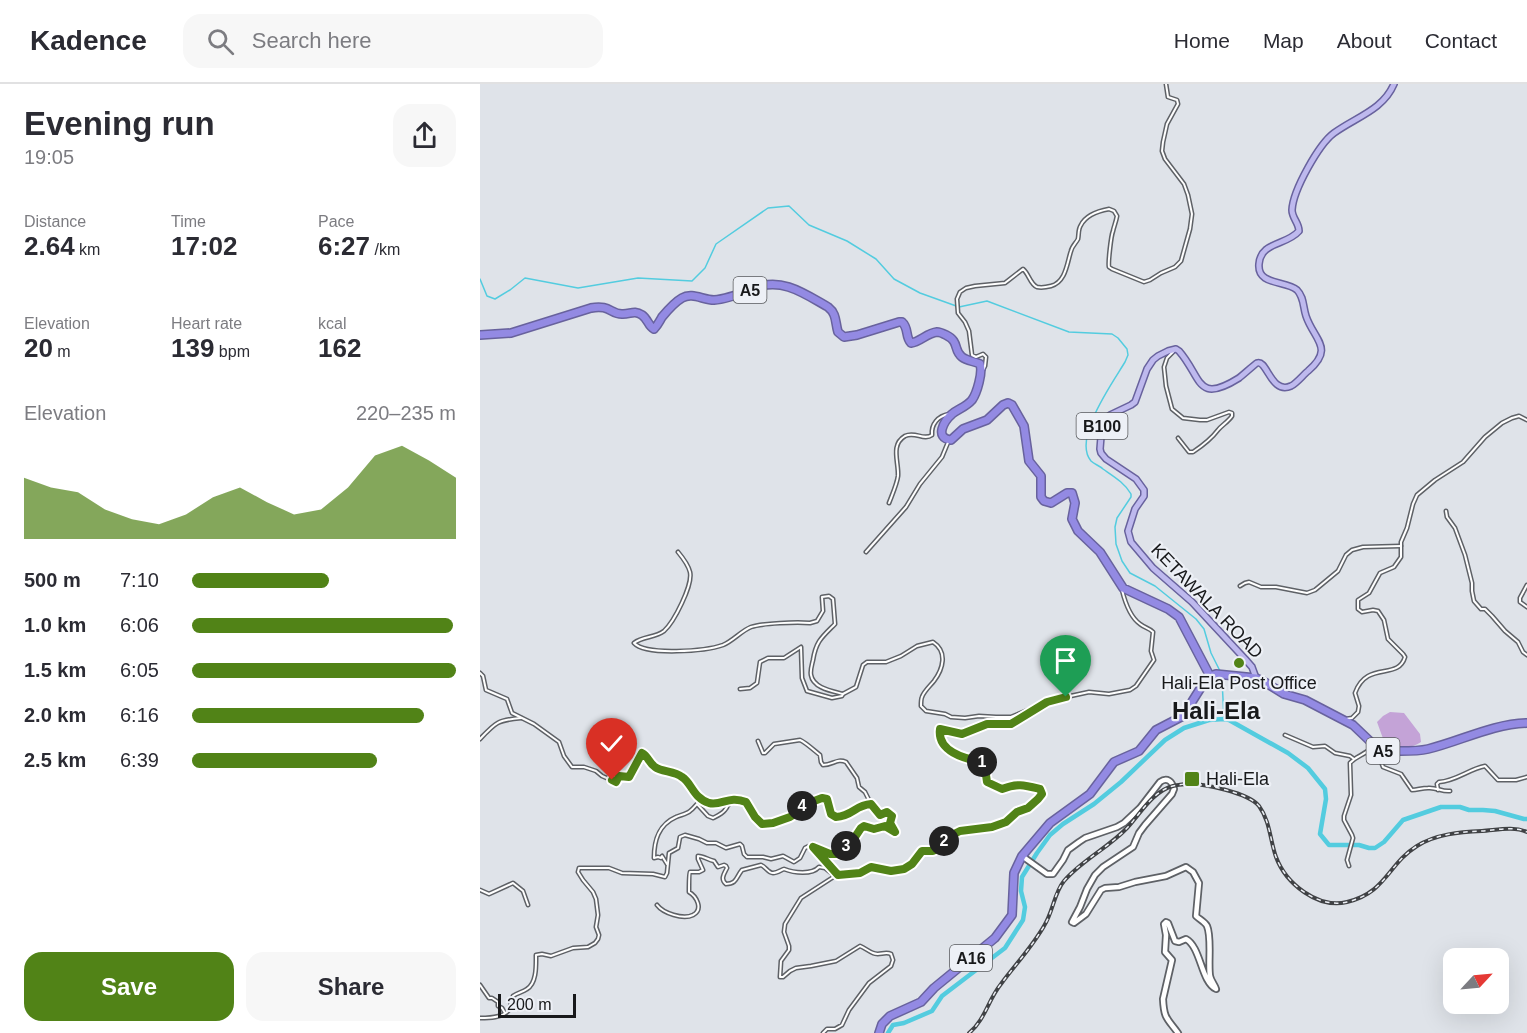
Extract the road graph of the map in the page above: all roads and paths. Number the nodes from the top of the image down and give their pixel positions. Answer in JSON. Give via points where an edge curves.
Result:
{"nodes":[{"id":1,"x":1166,"y":84,"type":"edge"},
{"id":2,"x":1395,"y":84,"type":"edge"},
{"id":3,"x":480,"y":335,"type":"edge"},
{"id":4,"x":1176,"y":349,"type":"junction"},
{"id":5,"x":982,"y":373,"type":"junction"},
{"id":6,"x":952,"y":414,"type":"junction"},
{"id":7,"x":1527,"y":420,"type":"edge"},
{"id":8,"x":1178,"y":438,"type":"dead end"},
{"id":9,"x":949,"y":440,"type":"junction"},
{"id":10,"x":889,"y":503,"type":"dead end"},
{"id":11,"x":1446,"y":511,"type":"dead end"},
{"id":12,"x":1401,"y":546,"type":"junction"},
{"id":13,"x":678,"y":552,"type":"dead end"},
{"id":14,"x":866,"y":552,"type":"dead end"},
{"id":15,"x":1527,"y":585,"type":"edge"},
{"id":16,"x":1240,"y":586,"type":"dead end"},
{"id":17,"x":1123,"y":587,"type":"junction"},
{"id":18,"x":1527,"y":607,"type":"edge"},
{"id":19,"x":1527,"y":655,"type":"edge"},
{"id":20,"x":480,"y":673,"type":"edge"},
{"id":21,"x":1213,"y":675,"type":"junction"},
{"id":22,"x":1256,"y":678,"type":"junction"},
{"id":23,"x":740,"y":689,"type":"dead end"},
{"id":24,"x":843,"y":694,"type":"junction"},
{"id":25,"x":1047,"y":702,"type":"junction"},
{"id":26,"x":521,"y":718,"type":"junction"},
{"id":27,"x":1342,"y":720,"type":"junction"},
{"id":28,"x":1527,"y":723,"type":"edge"},
{"id":29,"x":1285,"y":735,"type":"dead end"},
{"id":30,"x":480,"y":739,"type":"edge"},
{"id":31,"x":758,"y":741,"type":"dead end"},
{"id":32,"x":1374,"y":745,"type":"junction"},
{"id":33,"x":1381,"y":750,"type":"junction"},
{"id":34,"x":1354,"y":759,"type":"junction"},
{"id":35,"x":1527,"y":777,"type":"edge"},
{"id":36,"x":1438,"y":790,"type":"junction"},
{"id":37,"x":1450,"y":791,"type":"dead end"},
{"id":38,"x":739,"y":800,"type":"junction"},
{"id":39,"x":871,"y":804,"type":"junction"},
{"id":40,"x":813,"y":847,"type":"junction"},
{"id":41,"x":1025,"y":858,"type":"junction"},
{"id":42,"x":667,"y":865,"type":"junction"},
{"id":43,"x":1349,"y":866,"type":"dead end"},
{"id":44,"x":836,"y":875,"type":"junction"},
{"id":45,"x":480,"y":890,"type":"edge"},
{"id":46,"x":528,"y":905,"type":"dead end"},
{"id":47,"x":657,"y":905,"type":"dead end"},
{"id":48,"x":480,"y":985,"type":"edge"},
{"id":49,"x":506,"y":1013,"type":"junction"},
{"id":50,"x":480,"y":1018,"type":"edge"},
{"id":51,"x":823,"y":1033,"type":"edge"},
{"id":52,"x":879,"y":1033,"type":"edge"},
{"id":53,"x":1178,"y":1033,"type":"edge"}],
"edges":[{"from":1,"to":5,"type":"street","via":[[1168,97],[1178,104],[1167,124],[1162,151],[1184,184],[1192,214],[1181,261],[1144,282],[1109,267],[1117,216],[1109,209],[1093,214],[1081,224],[1058,284],[1035,286],[1023,269],[1005,283],[960,292],[957,310],[969,331],[972,355],[986,357]]},
{"from":2,"to":4,"type":"main road","via":[[1385,99],[1328,139],[1303,176],[1295,196],[1292,210],[1299,231],[1268,247],[1261,256],[1261,274],[1301,294],[1306,316],[1321,346],[1317,363],[1291,386],[1279,386],[1258,363],[1224,386],[1209,389],[1201,385]]},
{"from":3,"to":5,"type":"highway","number":"A5","via":[[512,333],[601,307],[622,315],[636,312],[654,329],[685,297],[717,299],[772,283],[828,307],[842,336],[902,322],[911,343],[936,332],[944,334],[954,340],[960,356],[980,364]]},
{"from":4,"to":8,"type":"street","via":[[1164,367],[1173,409],[1183,417],[1200,420],[1232,413],[1215,435],[1193,452]]},
{"from":4,"to":22,"type":"main road","name":"KETAWALA ROAD","number":"B100","via":[[1153,360],[1135,402],[1102,424],[1100,449],[1106,459],[1131,475],[1144,490],[1128,531],[1131,542],[1215,626],[1252,667]]},
{"from":5,"to":6,"type":"highway","via":[[973,399]]},
{"from":6,"to":9,"type":"highway","via":[[942,429]]},
{"from":6,"to":10,"type":"street","via":[[935,422],[930,437],[911,435],[900,441],[896,450],[898,477]]},
{"from":7,"to":12,"type":"street","via":[[1519,416],[1502,423],[1463,462],[1422,489],[1413,504]]},
{"from":9,"to":14,"type":"street","via":[[942,457],[906,507]]},
{"from":9,"to":17,"type":"highway","via":[[963,429],[987,420],[1003,405],[1012,405],[1024,426],[1029,461],[1041,476],[1041,497],[1051,503],[1071,493],[1075,501],[1075,527],[1100,552]]},
{"from":11,"to":19,"type":"street","via":[[1465,555],[1474,601]]},
{"from":12,"to":16,"type":"street","via":[[1352,550],[1338,571],[1307,593],[1249,582]]},
{"from":12,"to":27,"type":"street","via":[[1397,564],[1380,573],[1371,590],[1358,600],[1358,609],[1378,611],[1388,639],[1404,660],[1393,670],[1371,674],[1361,682],[1356,693],[1358,712]]},
{"from":13,"to":24,"type":"street","via":[[691,575],[680,608],[666,629],[634,645],[663,652],[723,645],[750,627],[817,621],[823,611],[822,597],[829,596],[833,599],[835,624],[819,640],[810,673],[819,686]]},
{"from":15,"to":18,"type":"street","via":[[1520,598]]},
{"from":17,"to":21,"type":"highway","via":[[1179,617]]},
{"from":17,"to":25,"type":"street","via":[[1132,615],[1153,632],[1154,660],[1130,690],[1089,692]]},
{"from":20,"to":26,"type":"street","via":[[486,690],[507,699],[512,713]]},
{"from":21,"to":22,"type":"highway","number":"A5"},
{"from":21,"to":41,"type":"highway","number":"A16","via":[[1183,716],[1156,730],[1139,751],[1114,762],[1089,794],[1050,823]]},
{"from":22,"to":27,"type":"highway","number":"A5"},
{"from":23,"to":24,"type":"street","via":[[757,683],[760,662],[784,658],[801,647],[802,678],[807,691],[832,698]]},
{"from":24,"to":25,"type":"street","via":[[856,687],[867,662],[886,662],[933,642],[943,654],[936,679],[921,698],[926,711],[965,718],[1011,717]]},
{"from":25,"to":44,"type":"street","via":[[1011,724],[987,724],[962,734],[940,729],[939,732],[950,751],[981,761],[987,782],[1002,789],[1023,785],[1040,789],[1042,794],[1028,808],[992,827],[960,831],[946,838],[937,849],[922,851],[904,869],[871,867],[860,873]]},
{"from":26,"to":30,"type":"street","via":[[502,720]]},
{"from":26,"to":38,"type":"street","via":[[559,742],[572,767],[596,771],[616,782],[619,776],[629,777],[642,753],[655,767],[683,777],[712,804]]},
{"from":27,"to":32,"type":"highway","number":"A5"},
{"from":28,"to":33,"type":"highway","number":"A5","via":[[1490,729],[1417,751]]},
{"from":29,"to":34,"type":"street"},
{"from":31,"to":39,"type":"street","via":[[765,753],[774,744],[800,740],[820,755],[823,765],[837,760],[846,762]]},
{"from":32,"to":33,"type":"highway","number":"A5"},
{"from":32,"to":34,"type":"street"},
{"from":33,"to":36,"type":"street","via":[[1383,767],[1401,774],[1412,790]]},
{"from":34,"to":43,"type":"street","via":[[1350,763],[1351,795],[1344,816],[1353,838]]},
{"from":35,"to":36,"type":"street","via":[[1498,780],[1485,766],[1476,767],[1439,782]]},
{"from":36,"to":37,"type":"street"},
{"from":38,"to":39,"type":"street","via":[[746,802],[762,824],[790,817],[801,806],[822,798],[827,799],[831,814],[836,817]]},
{"from":38,"to":42,"type":"street","via":[[712,818],[697,804],[669,821],[656,838],[653,856],[662,856]]},
{"from":39,"to":40,"type":"street","via":[[880,815],[891,814],[895,832],[885,826],[864,826],[839,854]]},
{"from":40,"to":42,"type":"street","via":[[805,848],[794,862],[783,856],[751,858],[744,855],[740,844],[726,848],[685,835],[680,837],[678,848],[669,853]]},
{"from":40,"to":44,"type":"street"},
{"from":41,"to":52,"type":"highway","number":"A16","via":[[1014,873],[1012,915],[995,938],[921,1002],[890,1016]]},
{"from":41,"to":53,"type":"street","via":[[1049,875],[1053,873],[1068,850],[1085,838],[1124,823],[1160,782],[1171,782],[1172,794],[1139,833],[1134,847],[1095,875],[1072,922],[1086,914],[1105,888],[1166,876],[1182,868],[1193,872],[1199,889],[1196,916],[1208,927],[1210,977],[1216,989],[1207,982],[1191,942],[1175,941],[1166,922],[1165,952],[1172,960],[1163,999],[1167,1020]]},
{"from":42,"to":49,"type":"street","via":[[665,878],[609,868],[579,868],[596,899],[598,939],[588,947],[551,956],[536,955],[532,984],[513,996]]},
{"from":44,"to":47,"type":"street","via":[[819,867],[812,873],[784,869],[773,873],[761,865],[742,870],[736,881],[726,884],[722,878],[726,866],[718,867],[714,861],[698,856],[703,870],[688,875],[689,892],[698,903],[696,912],[690,916],[671,915]]},
{"from":44,"to":51,"type":"street","via":[[801,898],[788,918],[784,932],[789,950],[781,961],[780,977],[796,968],[836,961],[860,946],[873,953],[887,952],[893,960],[869,983],[842,1026]]},
{"from":45,"to":46,"type":"street","via":[[489,894],[513,883],[523,891]]},
{"from":48,"to":49,"type":"street"},
{"from":49,"to":50,"type":"street"}]}
